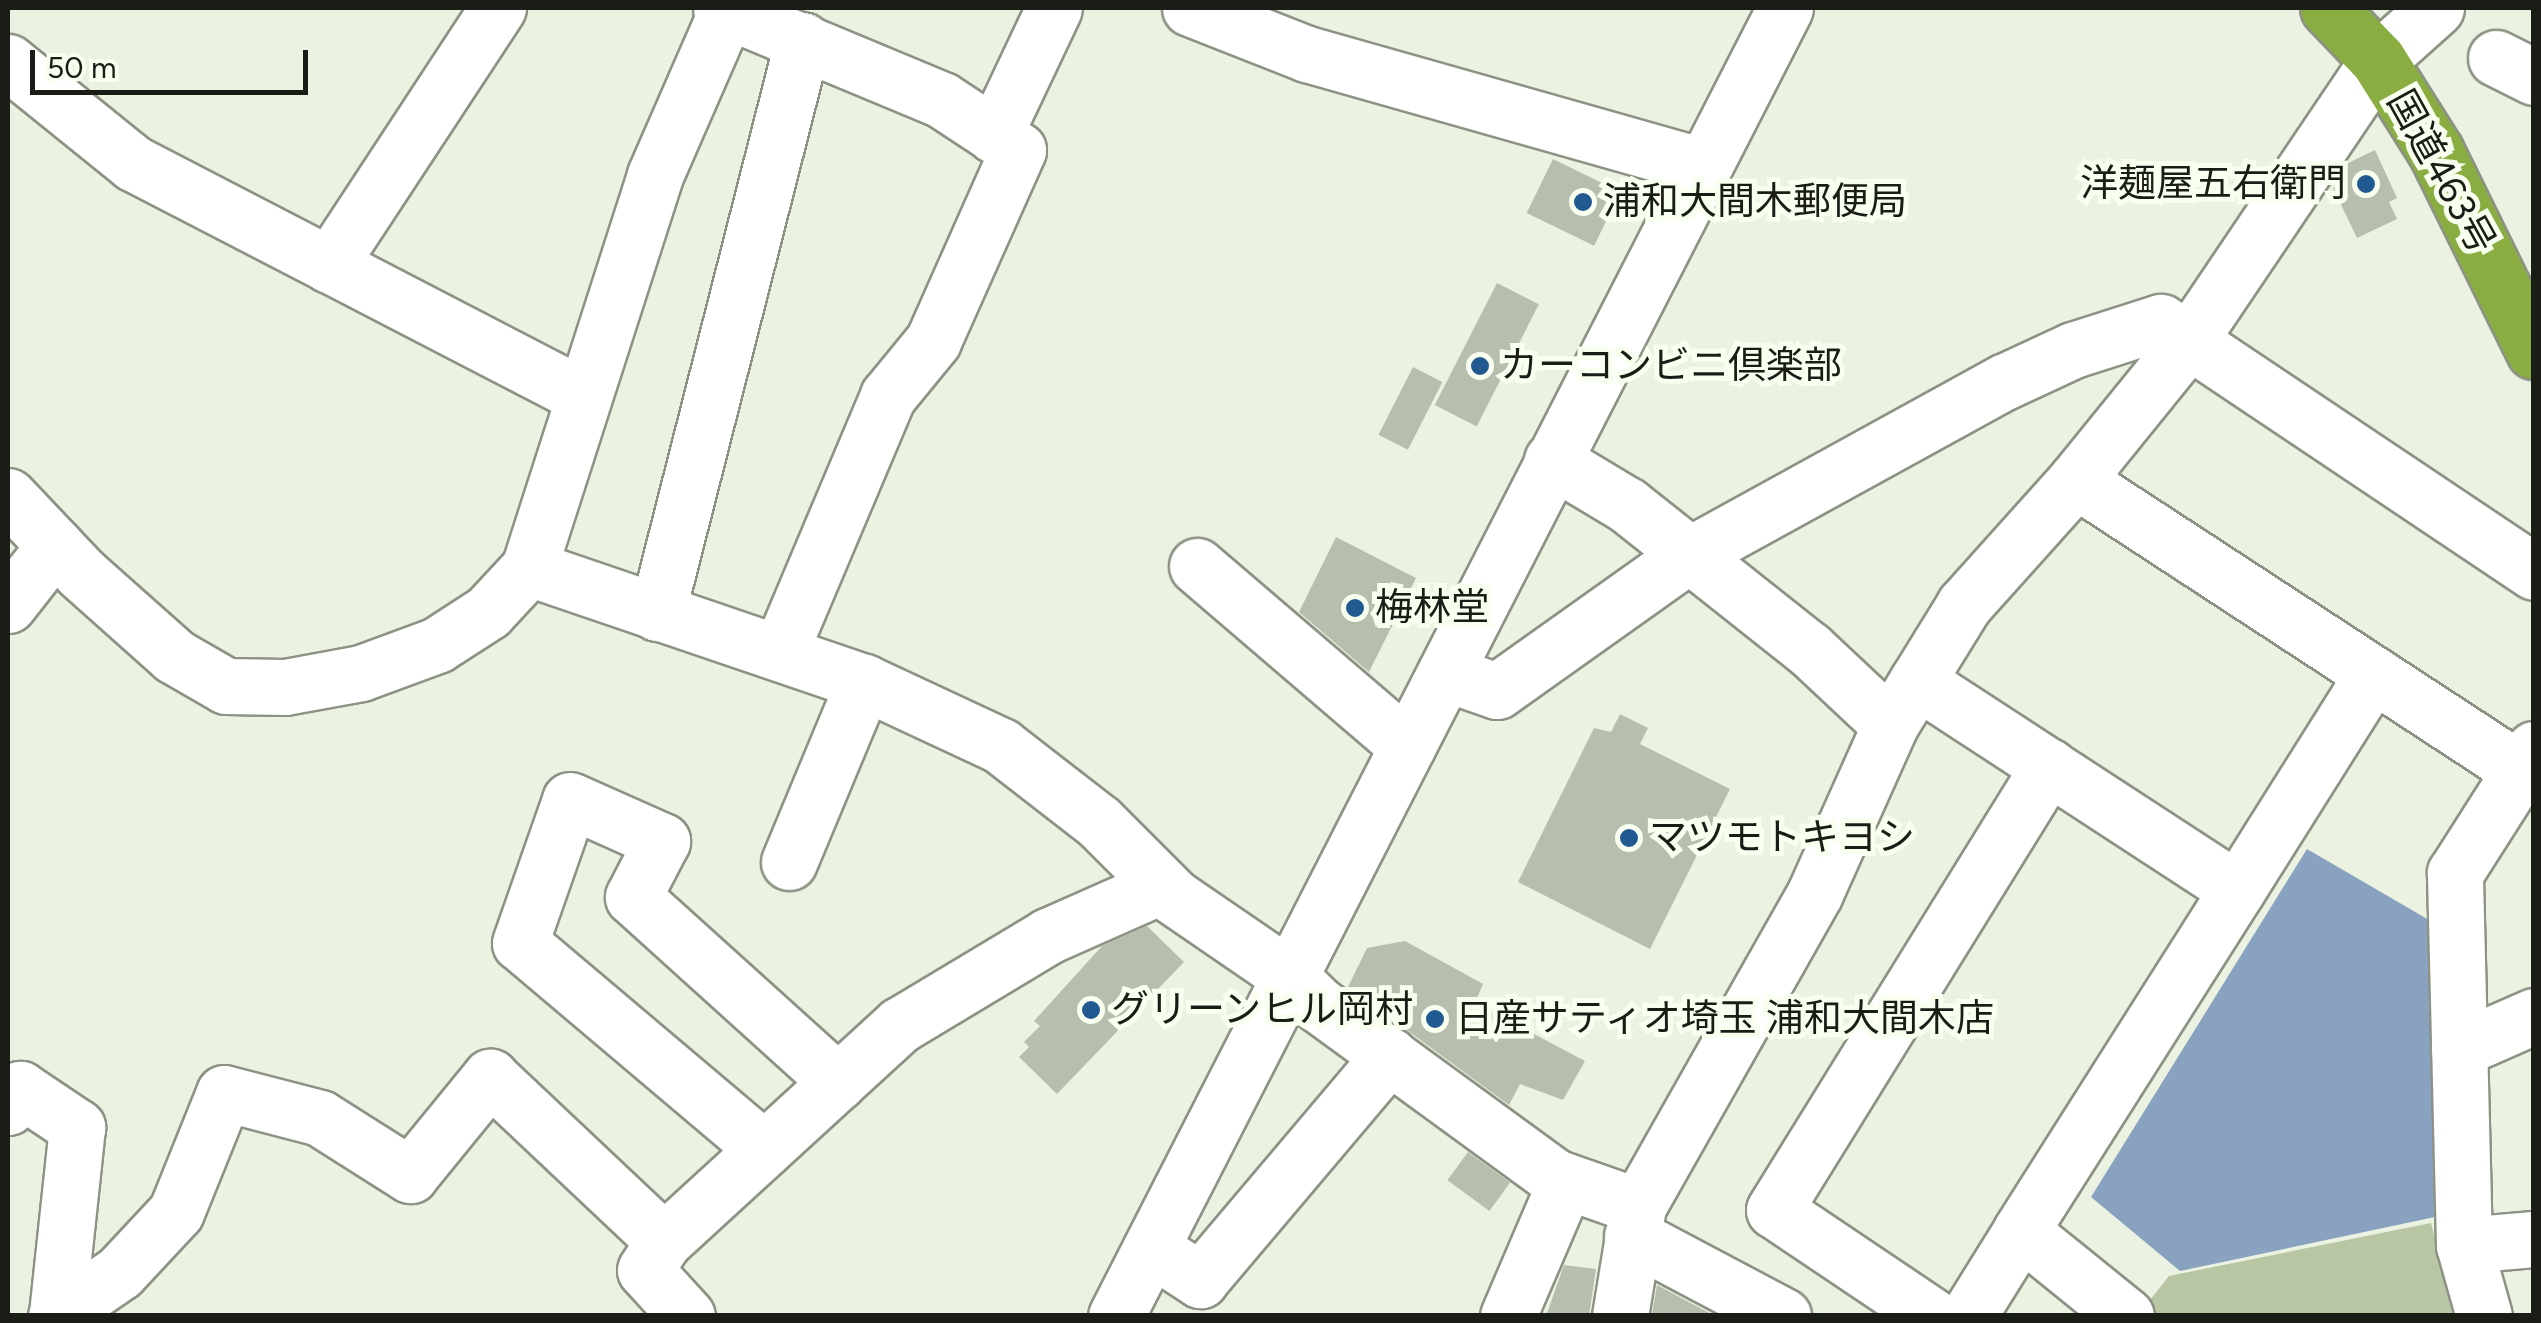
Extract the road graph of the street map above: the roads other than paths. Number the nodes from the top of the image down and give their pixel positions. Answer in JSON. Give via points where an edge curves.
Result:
{"nodes":[{"id":1,"x":498,"y":8,"type":"edge"},
{"id":2,"x":1054,"y":8,"type":"edge"},
{"id":3,"x":1190,"y":8,"type":"edge"},
{"id":4,"x":1785,"y":8,"type":"edge"},
{"id":5,"x":2328,"y":8,"type":"edge"},
{"id":6,"x":2436,"y":8,"type":"edge"},
{"id":7,"x":725,"y":9,"type":"edge"},
{"id":8,"x":803,"y":40,"type":"junction"},
{"id":9,"x":2378,"y":60,"type":"junction"},
{"id":10,"x":8,"y":62,"type":"edge"},
{"id":11,"x":1006,"y":142,"type":"junction"},
{"id":12,"x":1704,"y":166,"type":"junction"},
{"id":13,"x":329,"y":264,"type":"junction"},
{"id":14,"x":2190,"y":339,"type":"junction"},
{"id":15,"x":2534,"y":351,"type":"edge"},
{"id":16,"x":583,"y":396,"type":"junction"},
{"id":17,"x":1552,"y":460,"type":"junction"},
{"id":18,"x":2076,"y":480,"type":"junction"},
{"id":19,"x":8,"y":496,"type":"edge"},
{"id":20,"x":54,"y":546,"type":"junction"},
{"id":21,"x":1688,"y":556,"type":"junction"},
{"id":22,"x":1197,"y":566,"type":"dead end"},
{"id":23,"x":529,"y":568,"type":"junction"},
{"id":24,"x":2534,"y":572,"type":"edge"},
{"id":25,"x":8,"y":605,"type":"edge"},
{"id":26,"x":657,"y":613,"type":"junction"},
{"id":27,"x":780,"y":652,"type":"junction"},
{"id":28,"x":1445,"y":673,"type":"junction"},
{"id":29,"x":2373,"y":674,"type":"junction"},
{"id":30,"x":864,"y":682,"type":"junction"},
{"id":31,"x":1904,"y":703,"type":"junction"},
{"id":32,"x":1407,"y":746,"type":"junction"},
{"id":33,"x":2527,"y":760,"type":"edge"},
{"id":34,"x":2049,"y":766,"type":"junction"},
{"id":35,"x":789,"y":862,"type":"dead end"},
{"id":36,"x":1162,"y":886,"type":"junction"},
{"id":37,"x":2238,"y":890,"type":"junction"},
{"id":38,"x":1288,"y":975,"type":"junction"},
{"id":39,"x":2534,"y":1016,"type":"edge"},
{"id":40,"x":2459,"y":1049,"type":"junction"},
{"id":41,"x":1390,"y":1056,"type":"junction"},
{"id":42,"x":838,"y":1082,"type":"junction"},
{"id":43,"x":8,"y":1108,"type":"edge"},
{"id":44,"x":764,"y":1149,"type":"junction"},
{"id":45,"x":1565,"y":1183,"type":"junction"},
{"id":46,"x":1635,"y":1221,"type":"junction"},
{"id":47,"x":2021,"y":1231,"type":"junction"},
{"id":48,"x":2534,"y":1238,"type":"edge"},
{"id":49,"x":664,"y":1241,"type":"junction"},
{"id":50,"x":2464,"y":1245,"type":"junction"},
{"id":51,"x":1151,"y":1248,"type":"junction"},
{"id":52,"x":57,"y":1315,"type":"edge"},
{"id":53,"x":687,"y":1316,"type":"edge"},
{"id":54,"x":1116,"y":1316,"type":"edge"},
{"id":55,"x":1508,"y":1316,"type":"edge"},
{"id":56,"x":1620,"y":1316,"type":"edge"},
{"id":57,"x":1783,"y":1316,"type":"edge"},
{"id":58,"x":1932,"y":1316,"type":"edge"},
{"id":59,"x":1968,"y":1316,"type":"edge"},
{"id":60,"x":2126,"y":1316,"type":"edge"},
{"id":61,"x":2484,"y":1316,"type":"edge"}],
"edges":[{"from":1,"to":13,"type":"street"},
{"from":2,"to":11,"type":"street"},
{"from":3,"to":12,"type":"street","via":[[1307,54]]},
{"from":4,"to":12,"type":"street"},
{"from":5,"to":9,"type":"highway","name":"国道463号"},
{"from":6,"to":9,"type":"street"},
{"from":7,"to":8,"type":"street"},
{"from":7,"to":16,"type":"street","via":[[655,175]]},
{"from":8,"to":11,"type":"street","via":[[942,100]]},
{"from":8,"to":26,"type":"street"},
{"from":9,"to":14,"type":"street"},
{"from":9,"to":15,"type":"highway","name":"国道463号","via":[[2436,152]]},
{"from":10,"to":13,"type":"street","via":[[132,163]]},
{"from":11,"to":27,"type":"street","via":[[933,341],[888,396]]},
{"from":12,"to":17,"type":"street"},
{"from":13,"to":16,"type":"street"},
{"from":14,"to":18,"type":"street"},
{"from":14,"to":21,"type":"street","via":[[2161,322],[2072,350]]},
{"from":14,"to":24,"type":"street"},
{"from":16,"to":23,"type":"street"},
{"from":17,"to":21,"type":"street","via":[[1627,505]]},
{"from":17,"to":28,"type":"street"},
{"from":18,"to":29,"type":"street"},
{"from":18,"to":31,"type":"street","via":[[1964,605]]},
{"from":19,"to":20,"type":"street"},
{"from":20,"to":23,"type":"street","via":[[174,656],[226,686],[285,688],[437,645],[488,612]]},
{"from":20,"to":25,"type":"street"},
{"from":21,"to":28,"type":"street","via":[[1497,691]]},
{"from":21,"to":31,"type":"street","via":[[1809,649]]},
{"from":22,"to":32,"type":"street"},
{"from":23,"to":26,"type":"street"},
{"from":26,"to":27,"type":"street"},
{"from":27,"to":30,"type":"street"},
{"from":28,"to":32,"type":"street"},
{"from":29,"to":33,"type":"street"},
{"from":29,"to":37,"type":"street"},
{"from":30,"to":35,"type":"street"},
{"from":30,"to":36,"type":"street","via":[[960,725],[1032,768]]},
{"from":31,"to":34,"type":"street"},
{"from":31,"to":46,"type":"street","via":[[1815,893]]},
{"from":32,"to":38,"type":"street"},
{"from":33,"to":40,"type":"street","via":[[2454,873]]},
{"from":34,"to":37,"type":"street"},
{"from":34,"to":58,"type":"street","via":[[1774,1210]]},
{"from":36,"to":38,"type":"street"},
{"from":36,"to":42,"type":"street","via":[[1048,936],[916,1015]]},
{"from":37,"to":47,"type":"street"},
{"from":38,"to":41,"type":"street"},
{"from":38,"to":51,"type":"street"},
{"from":39,"to":40,"type":"street"},
{"from":40,"to":50,"type":"street"},
{"from":41,"to":45,"type":"street"},
{"from":41,"to":51,"type":"street","via":[[1200,1280]]},
{"from":42,"to":44,"type":"street"},
{"from":42,"to":44,"type":"street","via":[[633,897],[662,841],[570,800],[520,943]]},
{"from":43,"to":52,"type":"street","via":[[20,1089],[77,1127]]},
{"from":44,"to":49,"type":"street"},
{"from":45,"to":46,"type":"street"},
{"from":45,"to":55,"type":"street"},
{"from":46,"to":56,"type":"street"},
{"from":46,"to":57,"type":"street"},
{"from":47,"to":59,"type":"street"},
{"from":47,"to":60,"type":"street"},
{"from":48,"to":50,"type":"street"},
{"from":49,"to":52,"type":"street","via":[[490,1078],[410,1174],[320,1118],[224,1093],[176,1212],[120,1272]]},
{"from":49,"to":53,"type":"street","via":[[644,1270]]},
{"from":50,"to":61,"type":"street"},
{"from":51,"to":54,"type":"street"}]}
